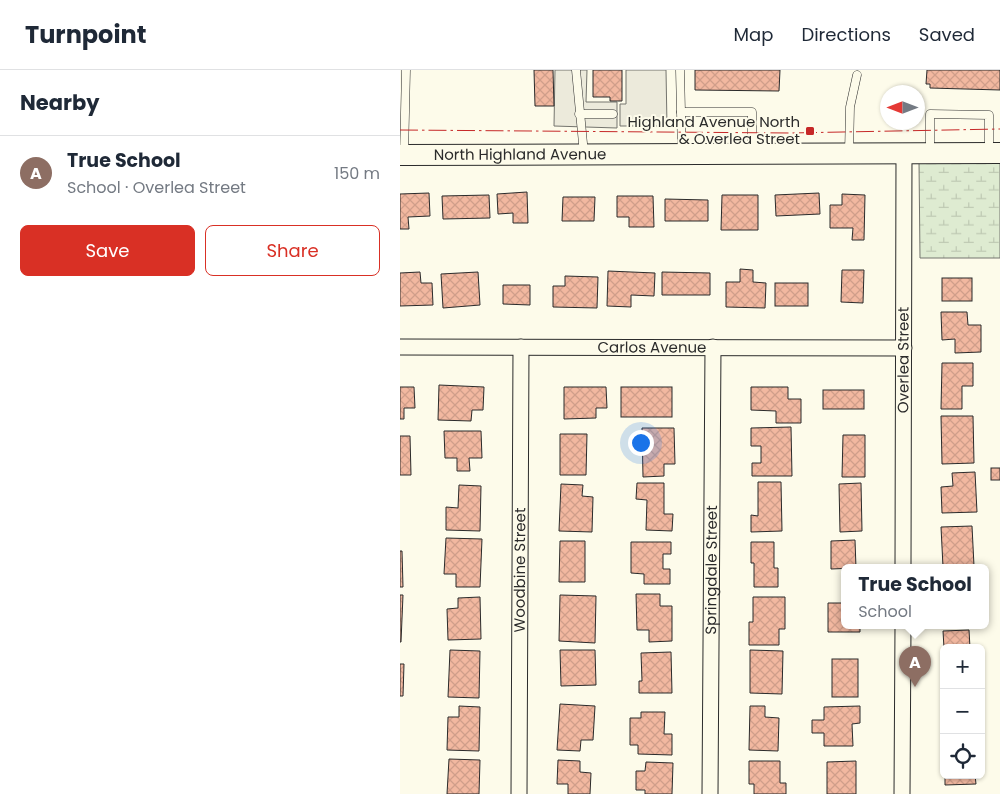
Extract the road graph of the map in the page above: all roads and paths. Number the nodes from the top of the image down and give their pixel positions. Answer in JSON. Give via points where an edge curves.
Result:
{"nodes":[{"id":1,"x":406,"y":70,"type":"edge"},
{"id":2,"x":576,"y":70,"type":"edge"},
{"id":3,"x":680,"y":70,"type":"edge"},
{"id":4,"x":857,"y":75,"type":"dead end"},
{"id":5,"x":681,"y":112,"type":"junction"},
{"id":6,"x":579,"y":114,"type":"junction"},
{"id":7,"x":613,"y":114,"type":"dead end"},
{"id":8,"x":904,"y":153,"type":"junction"},
{"id":9,"x":930,"y":153,"type":"junction"},
{"id":10,"x":994,"y":153,"type":"edge"},
{"id":11,"x":584,"y":154,"type":"junction"},
{"id":12,"x":682,"y":154,"type":"junction"},
{"id":13,"x":752,"y":154,"type":"junction"},
{"id":14,"x":849,"y":154,"type":"junction"},
{"id":15,"x":402,"y":155,"type":"edge"},
{"id":16,"x":400,"y":347,"type":"edge"},
{"id":17,"x":521,"y":347,"type":"junction"},
{"id":18,"x":713,"y":347,"type":"junction"},
{"id":19,"x":904,"y":348,"type":"junction"},
{"id":20,"x":903,"y":564,"type":"edge"},
{"id":21,"x":903,"y":629,"type":"edge"},
{"id":22,"x":519,"y":794,"type":"edge"},
{"id":23,"x":710,"y":794,"type":"edge"},
{"id":24,"x":902,"y":794,"type":"edge"}],
"edges":[{"from":1,"to":15,"type":"lane"},
{"from":2,"to":6,"type":"lane"},
{"from":3,"to":5,"type":"lane"},
{"from":4,"to":14,"type":"lane","via":[[850,107]]},
{"from":5,"to":12,"type":"lane"},
{"from":5,"to":13,"type":"lane","via":[[752,112]]},
{"from":6,"to":7,"type":"lane"},
{"from":6,"to":11,"type":"lane"},
{"from":8,"to":9,"type":"street","name":"North Highland Avenue"},
{"from":8,"to":14,"type":"street","name":"North Highland Avenue"},
{"from":8,"to":19,"type":"street","name":"Overlea Street"},
{"from":9,"to":10,"type":"street","name":"North Highland Avenue"},
{"from":9,"to":10,"type":"lane","via":[[930,114],[989,114]]},
{"from":11,"to":12,"type":"street","name":"North Highland Avenue"},
{"from":11,"to":15,"type":"street","name":"North Highland Avenue"},
{"from":12,"to":13,"type":"street","name":"North Highland Avenue"},
{"from":13,"to":14,"type":"street","name":"North Highland Avenue"},
{"from":16,"to":17,"type":"street","name":"Carlos Avenue"},
{"from":17,"to":18,"type":"street","name":"Carlos Avenue"},
{"from":17,"to":22,"type":"street","name":"Woodbine Street"},
{"from":18,"to":19,"type":"street","name":"Carlos Avenue"},
{"from":18,"to":23,"type":"street","name":"Springdale Street"},
{"from":19,"to":20,"type":"street","name":"Overlea Street"},
{"from":21,"to":24,"type":"street"}]}
